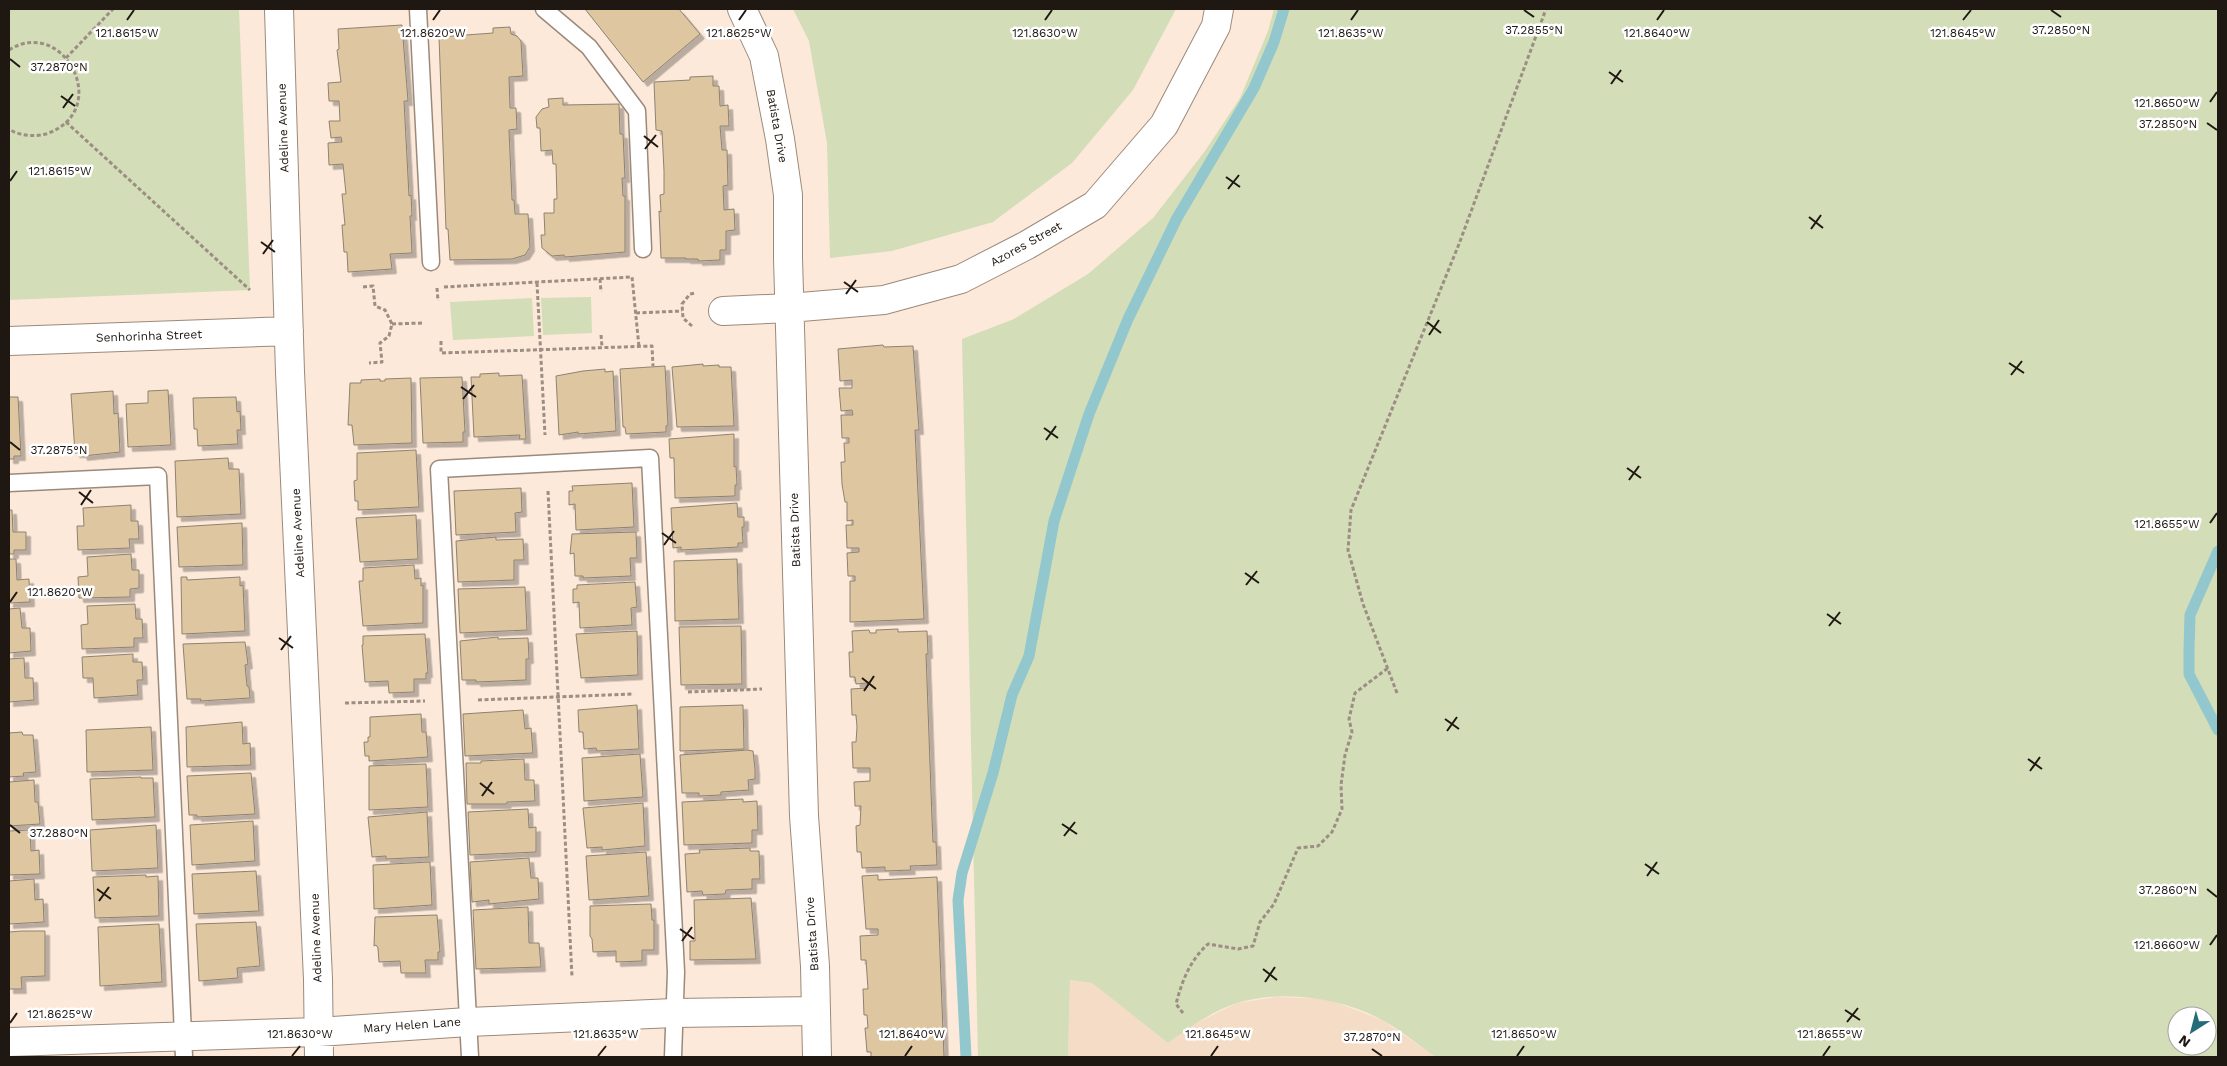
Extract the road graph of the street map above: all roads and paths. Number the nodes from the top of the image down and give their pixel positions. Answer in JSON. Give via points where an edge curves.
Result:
{"nodes":[{"id":1,"x":113,"y":9,"type":"edge"},
{"id":2,"x":279,"y":9,"type":"edge"},
{"id":3,"x":418,"y":9,"type":"edge"},
{"id":4,"x":544,"y":9,"type":"edge"},
{"id":5,"x":742,"y":9,"type":"edge"},
{"id":6,"x":1219,"y":9,"type":"edge"},
{"id":7,"x":1546,"y":9,"type":"edge"},
{"id":8,"x":9,"y":50,"type":"edge"},
{"id":9,"x":66,"y":58,"type":"junction"},
{"id":10,"x":66,"y":122,"type":"junction"},
{"id":11,"x":9,"y":129,"type":"edge"},
{"id":12,"x":643,"y":249,"type":"dead end"},
{"id":13,"x":431,"y":262,"type":"dead end"},
{"id":14,"x":600,"y":279,"type":"junction"},
{"id":15,"x":537,"y":283,"type":"junction"},
{"id":16,"x":363,"y":286,"type":"dead end"},
{"id":17,"x":250,"y":290,"type":"dead end"},
{"id":18,"x":601,"y":292,"type":"dead end"},
{"id":19,"x":438,"y":301,"type":"dead end"},
{"id":20,"x":682,"y":304,"type":"dead end"},
{"id":21,"x":789,"y":308,"type":"junction"},
{"id":22,"x":682,"y":311,"type":"junction"},
{"id":23,"x":724,"y":311,"type":"dead end"},
{"id":24,"x":636,"y":313,"type":"junction"},
{"id":25,"x":683,"y":318,"type":"dead end"},
{"id":26,"x":422,"y":323,"type":"dead end"},
{"id":27,"x":392,"y":324,"type":"junction"},
{"id":28,"x":289,"y":332,"type":"junction"},
{"id":29,"x":601,"y":335,"type":"dead end"},
{"id":30,"x":9,"y":341,"type":"edge"},
{"id":31,"x":441,"y":342,"type":"dead end"},
{"id":32,"x":602,"y":347,"type":"junction"},
{"id":33,"x":639,"y":347,"type":"junction"},
{"id":34,"x":541,"y":348,"type":"junction"},
{"id":35,"x":369,"y":363,"type":"dead end"},
{"id":36,"x":653,"y":366,"type":"dead end"},
{"id":37,"x":547,"y":463,"type":"junction"},
{"id":38,"x":9,"y":483,"type":"edge"},
{"id":39,"x":1388,"y":668,"type":"junction"},
{"id":40,"x":762,"y":689,"type":"dead end"},
{"id":41,"x":1397,"y":693,"type":"dead end"},
{"id":42,"x":663,"y":694,"type":"junction"},
{"id":43,"x":559,"y":696,"type":"junction"},
{"id":44,"x":452,"y":701,"type":"junction"},
{"id":45,"x":345,"y":703,"type":"dead end"},
{"id":46,"x":572,"y":977,"type":"dead end"},
{"id":47,"x":816,"y":1011,"type":"junction"},
{"id":48,"x":674,"y":1013,"type":"junction"},
{"id":49,"x":1183,"y":1013,"type":"dead end"},
{"id":50,"x":468,"y":1022,"type":"junction"},
{"id":51,"x":9,"y":1042,"type":"edge"},
{"id":52,"x":319,"y":1045,"type":"edge"},
{"id":53,"x":183,"y":1047,"type":"edge"},
{"id":54,"x":470,"y":1057,"type":"edge"},
{"id":55,"x":674,"y":1057,"type":"edge"},
{"id":56,"x":817,"y":1057,"type":"edge"}],
"edges":[{"from":1,"to":9,"type":"path"},
{"from":2,"to":28,"type":"street","name":"Adeline Avenue"},
{"from":3,"to":13,"type":"lane"},
{"from":4,"to":12,"type":"lane","via":[[589,47],[637,111]]},
{"from":5,"to":21,"type":"street","name":"Batista Drive","via":[[764,56],[780,139],[788,195]]},
{"from":6,"to":21,"type":"street","name":"Azores Street","via":[[1216,26],[1164,125],[1096,205],[960,279],[884,300]]},
{"from":7,"to":39,"type":"path","via":[[1459,244],[1351,510],[1348,550],[1363,604]]},
{"from":8,"to":9,"type":"path","via":[[24,43],[39,43],[53,47]]},
{"from":9,"to":10,"type":"path","via":[[78,81],[79,96],[75,110]]},
{"from":10,"to":11,"type":"path","via":[[41,135],[26,136]]},
{"from":10,"to":17,"type":"path"},
{"from":14,"to":15,"type":"path"},
{"from":14,"to":18,"type":"path"},
{"from":14,"to":24,"type":"path","via":[[632,277]]},
{"from":15,"to":19,"type":"path","via":[[437,288]]},
{"from":15,"to":34,"type":"path"},
{"from":16,"to":27,"type":"path","via":[[373,286],[375,306],[385,310]]},
{"from":20,"to":22,"type":"path"},
{"from":21,"to":23,"type":"street","name":"Azores Street"},
{"from":21,"to":47,"type":"street","name":"Batista Drive","via":[[804,816]]},
{"from":22,"to":24,"type":"path"},
{"from":22,"to":25,"type":"path"},
{"from":24,"to":33,"type":"path"},
{"from":26,"to":27,"type":"path"},
{"from":27,"to":35,"type":"path","via":[[389,336],[380,343],[382,362]]},
{"from":28,"to":30,"type":"street","name":"Senhorinha Street"},
{"from":28,"to":52,"type":"street","name":"Adeline Avenue"},
{"from":29,"to":32,"type":"path"},
{"from":31,"to":34,"type":"path","via":[[441,353]]},
{"from":32,"to":33,"type":"path"},
{"from":32,"to":34,"type":"path"},
{"from":33,"to":36,"type":"path","via":[[652,346]]},
{"from":34,"to":37,"type":"path"},
{"from":37,"to":42,"type":"lane","via":[[650,458]]},
{"from":37,"to":43,"type":"path"},
{"from":37,"to":44,"type":"lane","via":[[439,468]]},
{"from":38,"to":53,"type":"lane","via":[[158,476]]},
{"from":39,"to":41,"type":"path"},
{"from":39,"to":49,"type":"path","via":[[1355,693],[1349,719],[1352,732],[1341,785],[1342,809],[1332,832],[1318,846],[1298,848],[1274,904],[1260,922],[1253,946],[1238,949],[1208,944],[1197,953],[1182,981],[1176,1004]]},
{"from":40,"to":42,"type":"path"},
{"from":42,"to":43,"type":"path"},
{"from":42,"to":48,"type":"lane","via":[[676,972]]},
{"from":43,"to":44,"type":"path"},
{"from":43,"to":46,"type":"path"},
{"from":44,"to":45,"type":"path"},
{"from":44,"to":50,"type":"lane"},
{"from":47,"to":48,"type":"street","name":"Mary Helen Lane"},
{"from":47,"to":56,"type":"street","name":"Batista Drive"},
{"from":48,"to":50,"type":"street","name":"Mary Helen Lane"},
{"from":48,"to":55,"type":"lane"},
{"from":50,"to":52,"type":"street","name":"Mary Helen Lane"},
{"from":50,"to":54,"type":"lane"},
{"from":51,"to":53,"type":"street","name":"Mary Helen Lane"},
{"from":52,"to":53,"type":"street","name":"Mary Helen Lane"}]}
